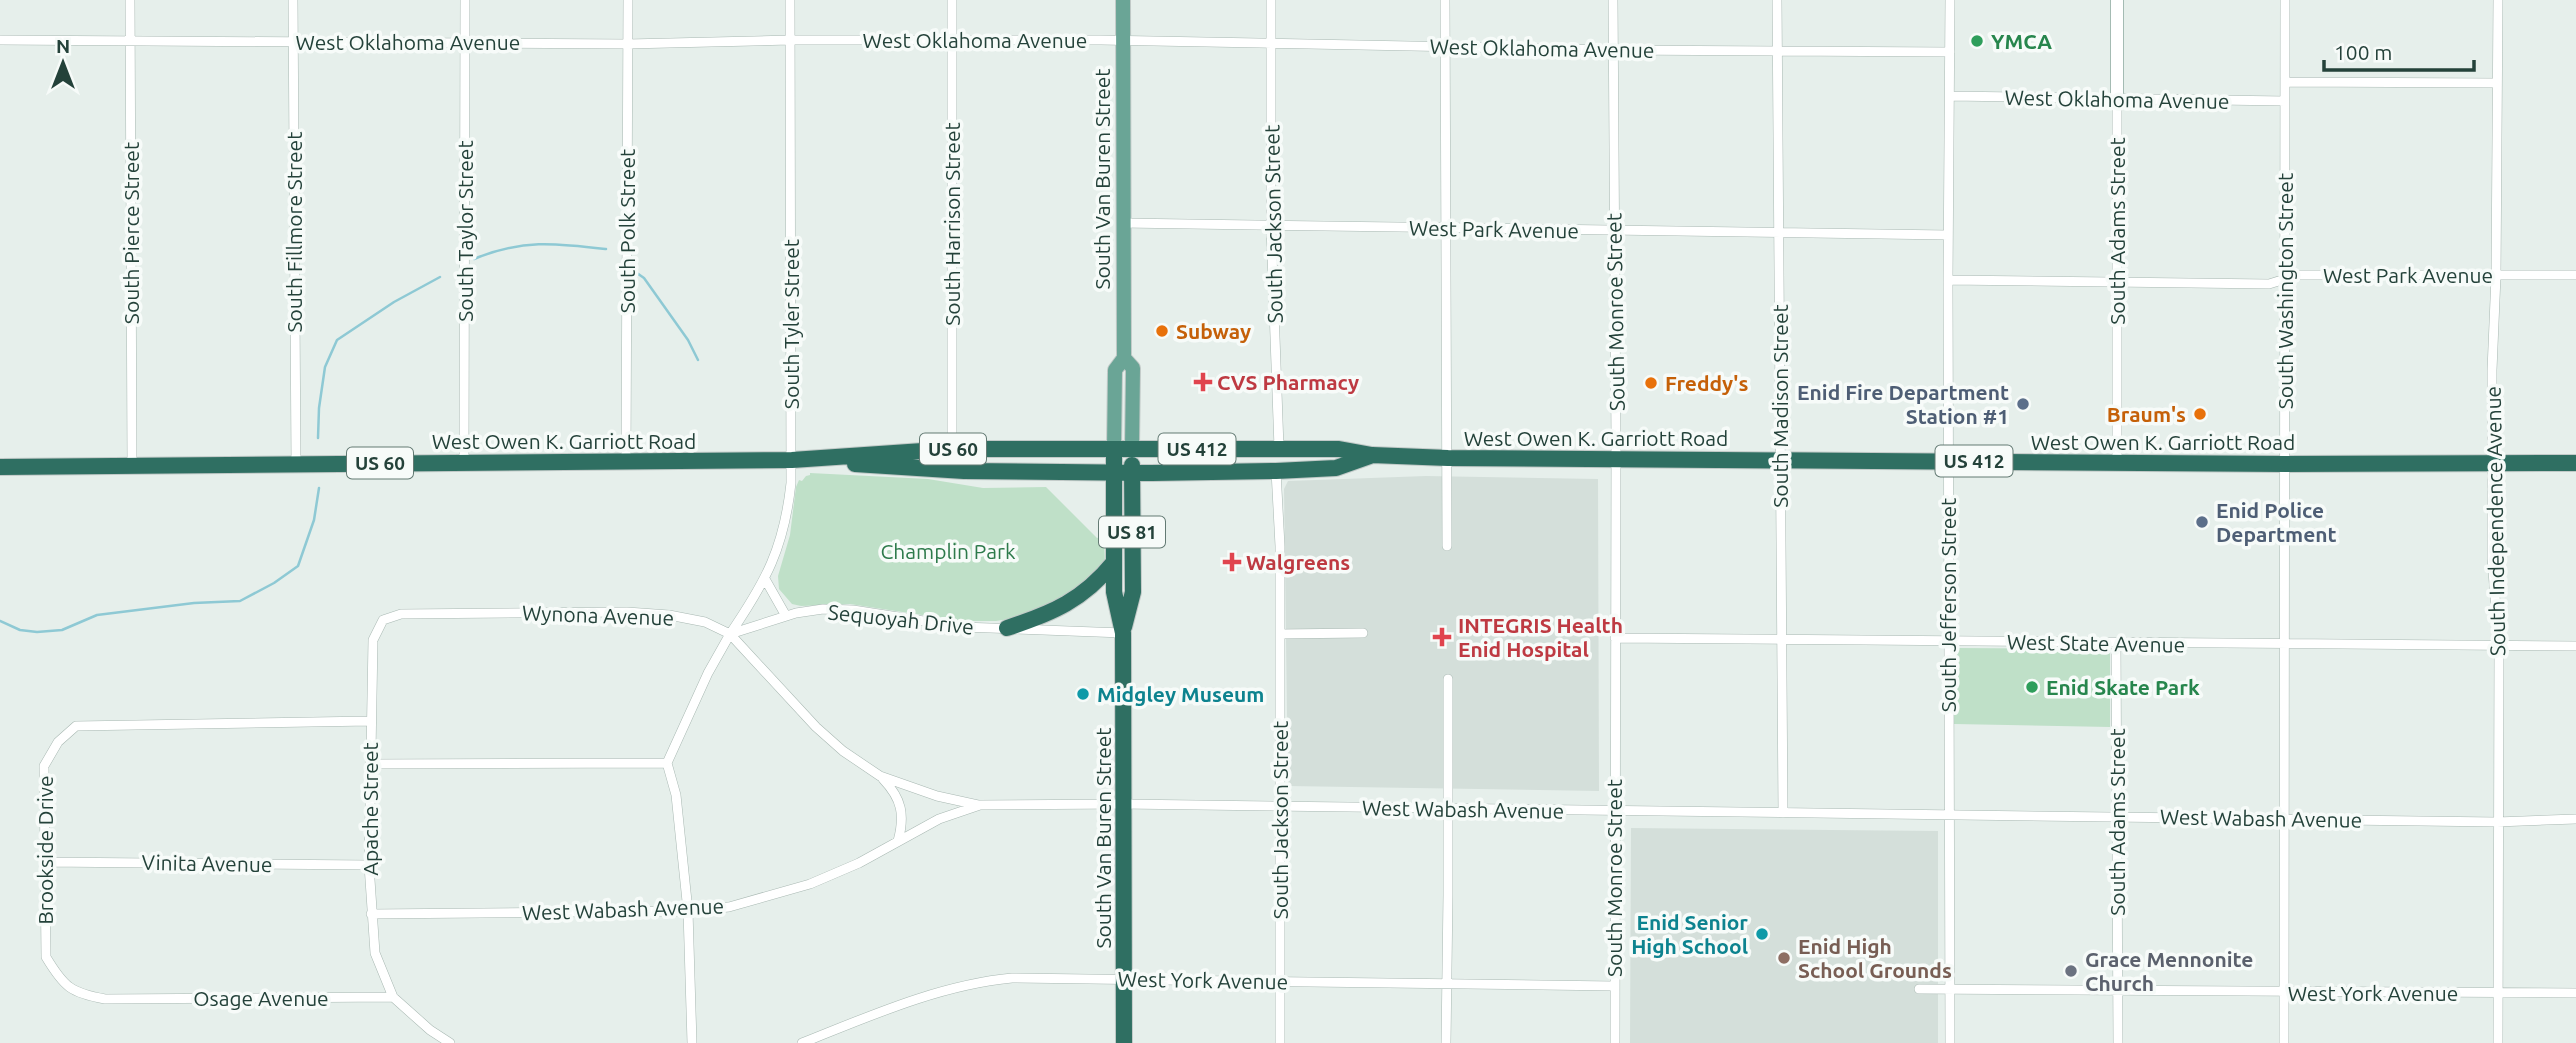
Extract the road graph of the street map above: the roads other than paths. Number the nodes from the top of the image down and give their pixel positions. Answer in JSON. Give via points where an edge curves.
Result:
{"nodes":[{"id":1,"x":130,"y":0,"type":"edge"},
{"id":2,"x":293,"y":0,"type":"edge"},
{"id":3,"x":465,"y":0,"type":"edge"},
{"id":4,"x":628,"y":0,"type":"edge"},
{"id":5,"x":790,"y":0,"type":"edge"},
{"id":6,"x":951,"y":0,"type":"edge"},
{"id":7,"x":1124,"y":0,"type":"edge"},
{"id":8,"x":1271,"y":0,"type":"edge"},
{"id":9,"x":1445,"y":0,"type":"edge"},
{"id":10,"x":1613,"y":0,"type":"edge"},
{"id":11,"x":1777,"y":0,"type":"edge"},
{"id":12,"x":1950,"y":0,"type":"edge"},
{"id":13,"x":2117,"y":0,"type":"edge"},
{"id":14,"x":2285,"y":0,"type":"edge"},
{"id":15,"x":2498,"y":0,"type":"edge"},
{"id":16,"x":0,"y":40,"type":"edge"},
{"id":17,"x":790,"y":40,"type":"junction"},
{"id":18,"x":952,"y":40,"type":"junction"},
{"id":19,"x":1123,"y":40,"type":"junction"},
{"id":20,"x":130,"y":41,"type":"junction"},
{"id":21,"x":293,"y":42,"type":"junction"},
{"id":22,"x":465,"y":43,"type":"junction"},
{"id":23,"x":1271,"y":43,"type":"junction"},
{"id":24,"x":628,"y":44,"type":"junction"},
{"id":25,"x":1445,"y":45,"type":"junction"},
{"id":26,"x":1613,"y":50,"type":"junction"},
{"id":27,"x":1777,"y":51,"type":"junction"},
{"id":28,"x":1950,"y":52,"type":"junction"},
{"id":29,"x":2285,"y":82,"type":"junction"},
{"id":30,"x":2497,"y":83,"type":"junction"},
{"id":31,"x":1950,"y":96,"type":"junction"},
{"id":32,"x":2117,"y":100,"type":"junction"},
{"id":33,"x":2285,"y":101,"type":"junction"},
{"id":34,"x":1123,"y":223,"type":"junction"},
{"id":35,"x":1271,"y":226,"type":"junction"},
{"id":36,"x":1445,"y":228,"type":"junction"},
{"id":37,"x":1614,"y":231,"type":"junction"},
{"id":38,"x":1779,"y":233,"type":"junction"},
{"id":39,"x":1948,"y":235,"type":"junction"},
{"id":40,"x":2576,"y":275,"type":"edge"},
{"id":41,"x":2496,"y":276,"type":"junction"},
{"id":42,"x":2284,"y":279,"type":"junction"},
{"id":43,"x":1948,"y":280,"type":"junction"},
{"id":44,"x":2117,"y":282,"type":"junction"},
{"id":45,"x":1124,"y":358,"type":"junction"},
{"id":46,"x":952,"y":449,"type":"junction"},
{"id":47,"x":1114,"y":449,"type":"junction"},
{"id":48,"x":1132,"y":449,"type":"junction"},
{"id":49,"x":1279,"y":449,"type":"junction"},
{"id":50,"x":1372,"y":455,"type":"junction"},
{"id":51,"x":1448,"y":458,"type":"junction"},
{"id":52,"x":1615,"y":458,"type":"junction"},
{"id":53,"x":1781,"y":459,"type":"junction"},
{"id":54,"x":792,"y":460,"type":"junction"},
{"id":55,"x":1948,"y":460,"type":"junction"},
{"id":56,"x":626,"y":461,"type":"junction"},
{"id":57,"x":464,"y":463,"type":"junction"},
{"id":58,"x":2117,"y":463,"type":"junction"},
{"id":59,"x":2576,"y":463,"type":"edge"},
{"id":60,"x":296,"y":464,"type":"junction"},
{"id":61,"x":2286,"y":464,"type":"junction"},
{"id":62,"x":2492,"y":464,"type":"junction"},
{"id":63,"x":132,"y":466,"type":"junction"},
{"id":64,"x":0,"y":467,"type":"edge"},
{"id":65,"x":1276,"y":471,"type":"junction"},
{"id":66,"x":1114,"y":473,"type":"junction"},
{"id":67,"x":1132,"y":473,"type":"junction"},
{"id":68,"x":1447,"y":546,"type":"dead end"},
{"id":69,"x":1114,"y":562,"type":"junction"},
{"id":70,"x":765,"y":579,"type":"junction"},
{"id":71,"x":786,"y":616,"type":"junction"},
{"id":72,"x":383,"y":620,"type":"joint"},
{"id":73,"x":1007,"y":628,"type":"junction"},
{"id":74,"x":1123,"y":633,"type":"junction"},
{"id":75,"x":1363,"y":633,"type":"dead end"},
{"id":76,"x":730,"y":634,"type":"junction"},
{"id":77,"x":1280,"y":634,"type":"junction"},
{"id":78,"x":1615,"y":638,"type":"junction"},
{"id":79,"x":1782,"y":640,"type":"junction"},
{"id":80,"x":1949,"y":642,"type":"junction"},
{"id":81,"x":2116,"y":643,"type":"junction"},
{"id":82,"x":2284,"y":645,"type":"junction"},
{"id":83,"x":2499,"y":646,"type":"junction"},
{"id":84,"x":2576,"y":646,"type":"edge"},
{"id":85,"x":1448,"y":679,"type":"dead end"},
{"id":86,"x":370,"y":721,"type":"junction"},
{"id":87,"x":667,"y":763,"type":"junction"},
{"id":88,"x":370,"y":764,"type":"junction"},
{"id":89,"x":880,"y":776,"type":"junction"},
{"id":90,"x":1123,"y":804,"type":"junction"},
{"id":91,"x":980,"y":805,"type":"junction"},
{"id":92,"x":1279,"y":806,"type":"junction"},
{"id":93,"x":1447,"y":809,"type":"junction"},
{"id":94,"x":1614,"y":811,"type":"junction"},
{"id":95,"x":1783,"y":813,"type":"junction"},
{"id":96,"x":1949,"y":815,"type":"junction"},
{"id":97,"x":2117,"y":816,"type":"junction"},
{"id":98,"x":2283,"y":818,"type":"junction"},
{"id":99,"x":2576,"y":820,"type":"edge"},
{"id":100,"x":2497,"y":821,"type":"junction"},
{"id":101,"x":898,"y":841,"type":"junction"},
{"id":102,"x":45,"y":862,"type":"junction"},
{"id":103,"x":369,"y":865,"type":"junction"},
{"id":104,"x":688,"y":911,"type":"junction"},
{"id":105,"x":371,"y":914,"type":"junction"},
{"id":106,"x":1124,"y":978,"type":"junction"},
{"id":107,"x":60,"y":981,"type":"joint"},
{"id":108,"x":1280,"y":981,"type":"junction"},
{"id":109,"x":1447,"y":984,"type":"junction"},
{"id":110,"x":1614,"y":986,"type":"junction"},
{"id":111,"x":1919,"y":989,"type":"dead end"},
{"id":112,"x":1950,"y":989,"type":"junction"},
{"id":113,"x":2119,"y":991,"type":"junction"},
{"id":114,"x":2284,"y":992,"type":"junction"},
{"id":115,"x":2576,"y":993,"type":"edge"},
{"id":116,"x":2497,"y":994,"type":"junction"},
{"id":117,"x":393,"y":997,"type":"junction"},
{"id":118,"x":450,"y":1043,"type":"edge"},
{"id":119,"x":692,"y":1043,"type":"edge"},
{"id":120,"x":802,"y":1043,"type":"edge"},
{"id":121,"x":1125,"y":1043,"type":"edge"},
{"id":122,"x":1280,"y":1043,"type":"edge"},
{"id":123,"x":1446,"y":1043,"type":"edge"},
{"id":124,"x":1615,"y":1043,"type":"edge"},
{"id":125,"x":1950,"y":1043,"type":"edge"},
{"id":126,"x":2118,"y":1043,"type":"edge"},
{"id":127,"x":2284,"y":1043,"type":"edge"},
{"id":128,"x":2498,"y":1043,"type":"edge"}],
"edges":[{"from":1,"to":20,"type":"street","name":"South Pierce Street"},
{"from":2,"to":21,"type":"street","name":"South Fillmore Street"},
{"from":3,"to":22,"type":"street","name":"South Taylor Street"},
{"from":4,"to":24,"type":"street","name":"South Polk Street"},
{"from":5,"to":17,"type":"street","name":"South Tyler Street"},
{"from":6,"to":18,"type":"street","name":"South Harrison Street"},
{"from":7,"to":19,"type":"main road","name":"South Van Buren Street"},
{"from":8,"to":23,"type":"street","name":"South Jackson Street"},
{"from":9,"to":25,"type":"street"},
{"from":10,"to":26,"type":"street","name":"South Monroe Street"},
{"from":11,"to":27,"type":"street","name":"South Madison Street"},
{"from":12,"to":28,"type":"street","name":"South Jefferson Street"},
{"from":13,"to":32,"type":"street","name":"South Adams Street"},
{"from":14,"to":29,"type":"street","name":"South Washington Street"},
{"from":15,"to":30,"type":"street","name":"South Independence Avenue"},
{"from":16,"to":20,"type":"street","name":"West Oklahoma Avenue"},
{"from":17,"to":18,"type":"street","name":"West Oklahoma Avenue"},
{"from":17,"to":24,"type":"street","name":"West Oklahoma Avenue"},
{"from":17,"to":54,"type":"street","name":"South Tyler Street"},
{"from":18,"to":19,"type":"street","name":"West Oklahoma Avenue"},
{"from":18,"to":46,"type":"street","name":"South Harrison Street"},
{"from":19,"to":23,"type":"street","name":"West Oklahoma Avenue"},
{"from":19,"to":34,"type":"main road","name":"South Van Buren Street"},
{"from":20,"to":21,"type":"street","name":"West Oklahoma Avenue"},
{"from":20,"to":63,"type":"street","name":"South Pierce Street"},
{"from":21,"to":22,"type":"street","name":"West Oklahoma Avenue"},
{"from":21,"to":60,"type":"street","name":"South Fillmore Street"},
{"from":22,"to":24,"type":"street","name":"West Oklahoma Avenue"},
{"from":22,"to":57,"type":"street","name":"South Taylor Street"},
{"from":23,"to":25,"type":"street","name":"West Oklahoma Avenue"},
{"from":23,"to":35,"type":"street","name":"South Jackson Street"},
{"from":24,"to":56,"type":"street","name":"South Polk Street"},
{"from":25,"to":26,"type":"street","name":"West Oklahoma Avenue"},
{"from":25,"to":36,"type":"street"},
{"from":26,"to":27,"type":"street","name":"West Oklahoma Avenue"},
{"from":26,"to":37,"type":"street","name":"South Monroe Street"},
{"from":27,"to":28,"type":"street","name":"West Oklahoma Avenue"},
{"from":27,"to":38,"type":"street","name":"South Madison Street"},
{"from":28,"to":31,"type":"street","name":"South Jefferson Street"},
{"from":29,"to":30,"type":"street"},
{"from":29,"to":33,"type":"street","name":"South Washington Street"},
{"from":30,"to":41,"type":"street","name":"South Independence Avenue"},
{"from":31,"to":32,"type":"street","name":"West Oklahoma Avenue"},
{"from":31,"to":39,"type":"street","name":"South Jefferson Street"},
{"from":32,"to":33,"type":"street","name":"West Oklahoma Avenue"},
{"from":32,"to":44,"type":"street","name":"South Adams Street"},
{"from":33,"to":42,"type":"street","name":"South Washington Street"},
{"from":34,"to":35,"type":"street","name":"West Park Avenue"},
{"from":34,"to":45,"type":"main road","name":"South Van Buren Street"},
{"from":35,"to":36,"type":"street","name":"West Park Avenue"},
{"from":35,"to":49,"type":"street","name":"South Jackson Street"},
{"from":36,"to":37,"type":"street","name":"West Park Avenue"},
{"from":36,"to":51,"type":"street"},
{"from":37,"to":38,"type":"street","name":"West Park Avenue"},
{"from":37,"to":52,"type":"street","name":"South Monroe Street"},
{"from":38,"to":39,"type":"street","name":"West Park Avenue"},
{"from":38,"to":53,"type":"street","name":"South Madison Street"},
{"from":39,"to":43,"type":"street","name":"South Jefferson Street"},
{"from":40,"to":41,"type":"street","name":"West Park Avenue"},
{"from":41,"to":42,"type":"street","name":"West Park Avenue","via":[[2298,275]]},
{"from":41,"to":62,"type":"street","name":"South Independence Avenue"},
{"from":42,"to":44,"type":"street","name":"West Park Avenue","via":[[2269,284]]},
{"from":42,"to":61,"type":"street","name":"South Washington Street"},
{"from":43,"to":44,"type":"street","name":"West Park Avenue"},
{"from":43,"to":55,"type":"street","name":"South Jefferson Street"},
{"from":44,"to":58,"type":"street","name":"South Adams Street"},
{"from":45,"to":47,"type":"main road","name":"South Van Buren Street","via":[[1115,370]]},
{"from":45,"to":48,"type":"main road","name":"South Van Buren Street","via":[[1133,368]]},
{"from":46,"to":47,"type":"highway","name":"West Owen K. Garriott Road","number":"US 60"},
{"from":46,"to":54,"type":"highway","name":"West Owen K. Garriott Road","number":"US 60"},
{"from":47,"to":48,"type":"highway","name":"West Owen K. Garriott Road","number":"US 412"},
{"from":47,"to":66,"type":"highway","name":"South Van Buren Street","number":"US 81"},
{"from":48,"to":49,"type":"highway","name":"West Owen K. Garriott Road","number":"US 412"},
{"from":48,"to":67,"type":"highway","name":"South Van Buren Street"},
{"from":49,"to":50,"type":"highway","name":"West Owen K. Garriott Road","number":"US 412","via":[[1339,449]]},
{"from":50,"to":51,"type":"highway","name":"West Owen K. Garriott Road","number":"US 412"},
{"from":50,"to":65,"type":"highway","name":"West Owen K. Garriott Road","number":"US 412","via":[[1336,468]]},
{"from":51,"to":52,"type":"highway","name":"West Owen K. Garriott Road","number":"US 412"},
{"from":51,"to":68,"type":"street"},
{"from":52,"to":53,"type":"highway","name":"West Owen K. Garriott Road","number":"US 412"},
{"from":52,"to":78,"type":"street","name":"South Monroe Street"},
{"from":53,"to":55,"type":"highway","name":"West Owen K. Garriott Road","number":"US 412"},
{"from":53,"to":79,"type":"street","name":"South Madison Street"},
{"from":54,"to":56,"type":"highway","name":"West Owen K. Garriott Road","number":"US 60"},
{"from":54,"to":66,"type":"highway","name":"West Owen K. Garriott Road","number":"US 60","via":[[964,471]]},
{"from":54,"to":70,"type":"street","name":"South Tyler Street","via":[[788,512]]},
{"from":55,"to":58,"type":"highway","name":"West Owen K. Garriott Road","number":"US 412"},
{"from":55,"to":80,"type":"street","name":"South Jefferson Street"},
{"from":56,"to":57,"type":"highway","name":"West Owen K. Garriott Road","number":"US 60"},
{"from":57,"to":60,"type":"highway","name":"West Owen K. Garriott Road","number":"US 60"},
{"from":58,"to":61,"type":"highway","name":"West Owen K. Garriott Road","number":"US 412"},
{"from":59,"to":62,"type":"highway","name":"West Owen K. Garriott Road","number":"US 412"},
{"from":60,"to":63,"type":"highway","name":"West Owen K. Garriott Road","number":"US 60"},
{"from":61,"to":62,"type":"highway","name":"West Owen K. Garriott Road","number":"US 412"},
{"from":61,"to":82,"type":"street","name":"South Washington Street"},
{"from":62,"to":83,"type":"street","name":"South Independence Avenue","via":[[2492,559]]},
{"from":63,"to":64,"type":"highway","name":"West Owen K. Garriott Road","number":"US 60"},
{"from":65,"to":67,"type":"highway","name":"West Owen K. Garriott Road","number":"US 412"},
{"from":65,"to":77,"type":"street","name":"South Jackson Street"},
{"from":66,"to":67,"type":"highway","name":"West Owen K. Garriott Road","number":"US 60"},
{"from":66,"to":69,"type":"highway","name":"South Van Buren Street","number":"US 81"},
{"from":67,"to":74,"type":"highway","name":"South Van Buren Street","number":"US 81","via":[[1133,592]]},
{"from":69,"to":73,"type":"highway","via":[[1077,598],[1052,613]]},
{"from":69,"to":74,"type":"highway","name":"South Van Buren Street","number":"US 81","via":[[1114,592]]},
{"from":70,"to":71,"type":"street"},
{"from":70,"to":76,"type":"street","name":"South Tyler Street"},
{"from":71,"to":73,"type":"street","name":"Sequoyah Drive","via":[[823,609],[853,610],[962,627]]},
{"from":71,"to":76,"type":"street","name":"Sequoyah Drive"},
{"from":72,"to":76,"type":"street","name":"Wynona Avenue","via":[[401,614],[627,612],[705,622]]},
{"from":72,"to":86,"type":"street","name":"Apache Street","via":[[373,640]]},
{"from":73,"to":74,"type":"street","name":"Sequoyah Drive"},
{"from":74,"to":90,"type":"highway","name":"South Van Buren Street","number":"US 81"},
{"from":75,"to":77,"type":"street"},
{"from":76,"to":87,"type":"street"},
{"from":76,"to":89,"type":"street","name":"Wynona Avenue","via":[[816,727]]},
{"from":77,"to":92,"type":"street","name":"South Jackson Street"},
{"from":78,"to":79,"type":"street","name":"West State Avenue"},
{"from":78,"to":94,"type":"street","name":"South Monroe Street"},
{"from":79,"to":80,"type":"street","name":"West State Avenue"},
{"from":79,"to":95,"type":"street","name":"South Madison Street"},
{"from":80,"to":81,"type":"street","name":"West State Avenue"},
{"from":80,"to":96,"type":"street","name":"South Jefferson Street"},
{"from":81,"to":82,"type":"street","name":"West State Avenue"},
{"from":81,"to":97,"type":"street","name":"South Adams Street"},
{"from":82,"to":83,"type":"street","name":"West State Avenue"},
{"from":82,"to":98,"type":"street","name":"South Washington Street"},
{"from":83,"to":84,"type":"street","name":"West State Avenue"},
{"from":83,"to":100,"type":"street","name":"South Independence Avenue"},
{"from":85,"to":93,"type":"street"},
{"from":86,"to":88,"type":"street","name":"Apache Street"},
{"from":86,"to":102,"type":"street","name":"Brookside Drive","via":[[76,726],[58,742],[44,766]]},
{"from":87,"to":88,"type":"street"},
{"from":87,"to":104,"type":"street","via":[[677,795]]},
{"from":88,"to":103,"type":"street","name":"Apache Street"},
{"from":89,"to":91,"type":"street","name":"Wynona Avenue","via":[[936,796]]},
{"from":89,"to":101,"type":"street","name":"Wynona Avenue","via":[[900,801]]},
{"from":90,"to":91,"type":"street","name":"West Wabash Avenue"},
{"from":90,"to":92,"type":"street","name":"West Wabash Avenue"},
{"from":90,"to":106,"type":"highway","name":"South Van Buren Street","number":"US 81"},
{"from":91,"to":101,"type":"street","name":"West Wabash Avenue","via":[[939,819]]},
{"from":92,"to":93,"type":"street","name":"West Wabash Avenue"},
{"from":92,"to":108,"type":"street","name":"South Jackson Street"},
{"from":93,"to":94,"type":"street","name":"West Wabash Avenue"},
{"from":93,"to":109,"type":"street"},
{"from":94,"to":95,"type":"street","name":"West Wabash Avenue"},
{"from":94,"to":110,"type":"street","name":"South Monroe Street"},
{"from":95,"to":96,"type":"street","name":"West Wabash Avenue"},
{"from":96,"to":97,"type":"street","name":"West Wabash Avenue"},
{"from":96,"to":112,"type":"street","name":"South Jefferson Street"},
{"from":97,"to":98,"type":"street","name":"West Wabash Avenue"},
{"from":97,"to":113,"type":"street","name":"South Adams Street"},
{"from":98,"to":100,"type":"street","name":"West Wabash Avenue"},
{"from":98,"to":114,"type":"street","name":"South Washington Street"},
{"from":99,"to":100,"type":"street","name":"West Wabash Avenue"},
{"from":100,"to":116,"type":"street","name":"South Independence Avenue"},
{"from":101,"to":104,"type":"street","name":"West Wabash Avenue","via":[[810,884],[729,907]]},
{"from":102,"to":103,"type":"street","name":"Vinita Avenue"},
{"from":102,"to":107,"type":"street","name":"Brookside Drive","via":[[46,957]]},
{"from":103,"to":105,"type":"street","name":"Apache Street"},
{"from":104,"to":105,"type":"street","name":"West Wabash Avenue"},
{"from":104,"to":119,"type":"street"},
{"from":105,"to":117,"type":"street","name":"Apache Street","via":[[375,953]]},
{"from":106,"to":108,"type":"street","name":"West York Avenue"},
{"from":106,"to":120,"type":"street","name":"West York Avenue","via":[[983,981],[874,1014]]},
{"from":106,"to":121,"type":"highway","name":"South Van Buren Street","number":"US 81"},
{"from":107,"to":117,"type":"street","name":"Osage Avenue","via":[[79,995],[105,999]]},
{"from":108,"to":109,"type":"street","name":"West York Avenue"},
{"from":108,"to":122,"type":"street","name":"South Jackson Street"},
{"from":109,"to":110,"type":"street","name":"West York Avenue"},
{"from":109,"to":123,"type":"street"},
{"from":110,"to":124,"type":"street","name":"South Monroe Street"},
{"from":111,"to":112,"type":"street","name":"West York Avenue"},
{"from":112,"to":113,"type":"street","name":"West York Avenue"},
{"from":112,"to":125,"type":"street","name":"South Jefferson Street"},
{"from":113,"to":114,"type":"street","name":"West York Avenue"},
{"from":113,"to":126,"type":"street","name":"South Adams Street"},
{"from":114,"to":116,"type":"street","name":"West York Avenue"},
{"from":114,"to":127,"type":"street","name":"South Washington Street"},
{"from":115,"to":116,"type":"street","name":"West York Avenue"},
{"from":116,"to":128,"type":"street","name":"South Independence Avenue"},
{"from":117,"to":118,"type":"street"}]}
